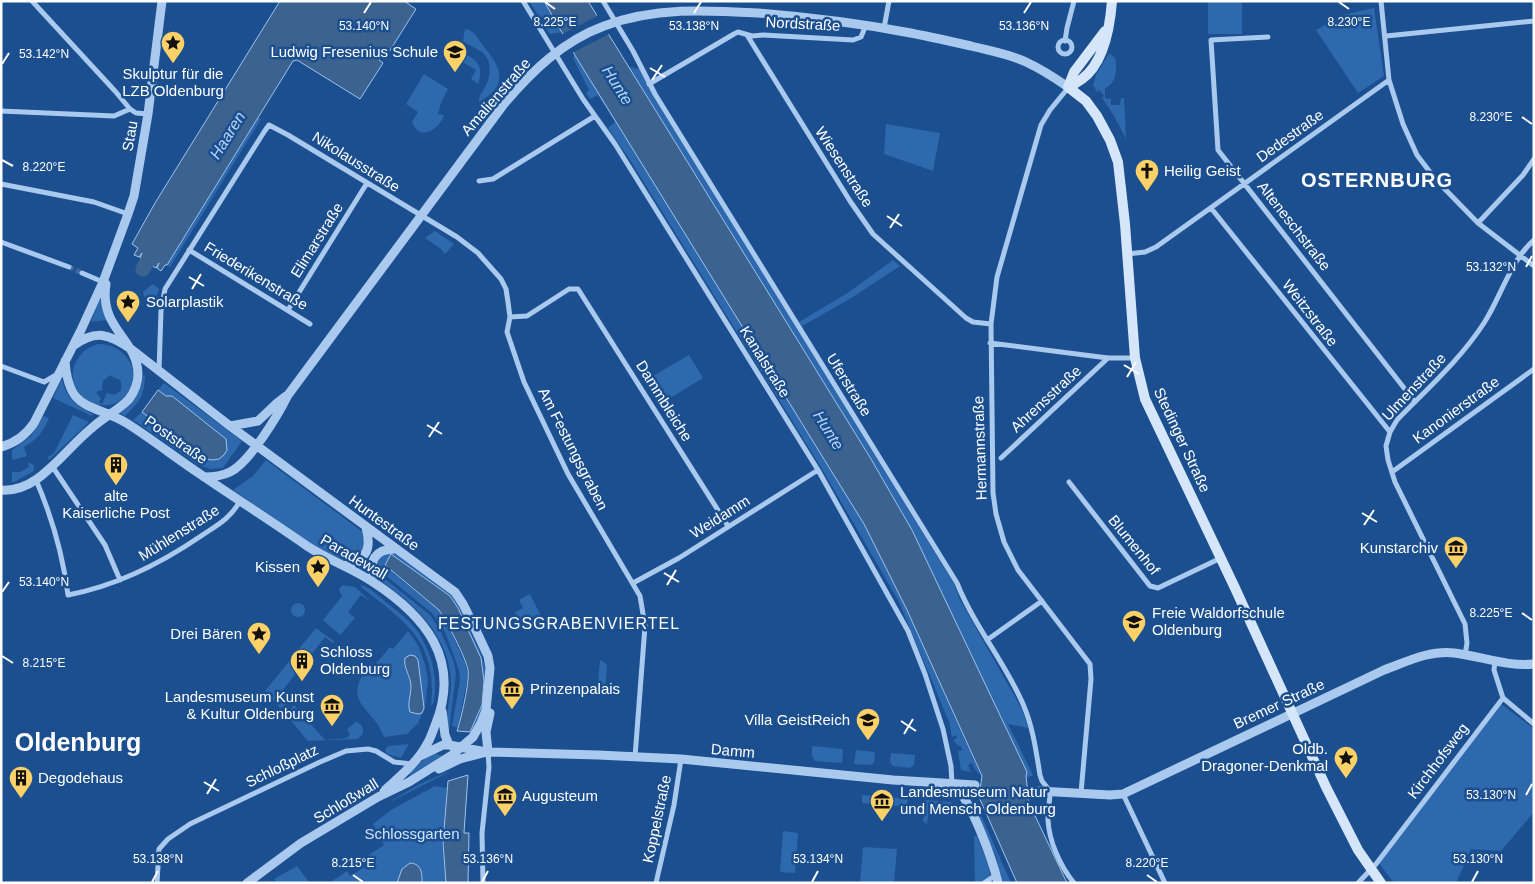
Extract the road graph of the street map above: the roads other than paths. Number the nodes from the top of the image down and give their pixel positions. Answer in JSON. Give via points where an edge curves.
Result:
{"nodes":[{"id":1,"x":32,"y":1,"type":"edge"},
{"id":2,"x":162,"y":1,"type":"edge"},
{"id":3,"x":523,"y":1,"type":"edge"},
{"id":4,"x":603,"y":1,"type":"edge"},
{"id":5,"x":889,"y":1,"type":"edge"},
{"id":6,"x":1074,"y":1,"type":"edge"},
{"id":7,"x":1112,"y":1,"type":"edge"},
{"id":8,"x":1381,"y":1,"type":"edge"},
{"id":9,"x":1534,"y":21,"type":"edge"},
{"id":10,"x":866,"y":25,"type":"junction"},
{"id":11,"x":884,"y":28,"type":"junction"},
{"id":12,"x":747,"y":35,"type":"junction"},
{"id":13,"x":1386,"y":36,"type":"junction"},
{"id":14,"x":1268,"y":37,"type":"dead end"},
{"id":15,"x":1065,"y":40,"type":"dead end"},
{"id":16,"x":1389,"y":80,"type":"junction"},
{"id":17,"x":649,"y":84,"type":"junction"},
{"id":18,"x":1068,"y":87,"type":"junction"},
{"id":19,"x":130,"y":109,"type":"junction"},
{"id":20,"x":1,"y":111,"type":"edge"},
{"id":21,"x":148,"y":114,"type":"junction"},
{"id":22,"x":595,"y":116,"type":"junction"},
{"id":23,"x":1534,"y":159,"type":"edge"},
{"id":24,"x":479,"y":181,"type":"dead end"},
{"id":25,"x":367,"y":183,"type":"junction"},
{"id":26,"x":1245,"y":183,"type":"junction"},
{"id":27,"x":1,"y":184,"type":"edge"},
{"id":28,"x":1211,"y":208,"type":"junction"},
{"id":29,"x":128,"y":214,"type":"junction"},
{"id":30,"x":421,"y":215,"type":"junction"},
{"id":31,"x":1478,"y":223,"type":"junction"},
{"id":32,"x":1534,"y":240,"type":"edge"},
{"id":33,"x":1,"y":242,"type":"edge"},
{"id":34,"x":189,"y":250,"type":"junction"},
{"id":35,"x":1127,"y":254,"type":"junction"},
{"id":36,"x":1520,"y":256,"type":"junction"},
{"id":37,"x":1534,"y":266,"type":"edge"},
{"id":38,"x":69,"y":267,"type":"tunnel mouth"},
{"id":39,"x":108,"y":271,"type":"junction"},
{"id":40,"x":82,"y":272,"type":"tunnel mouth"},
{"id":41,"x":103,"y":282,"type":"junction"},
{"id":42,"x":288,"y":310,"type":"junction"},
{"id":43,"x":510,"y":317,"type":"junction"},
{"id":44,"x":310,"y":324,"type":"dead end"},
{"id":45,"x":991,"y":324,"type":"junction"},
{"id":46,"x":990,"y":343,"type":"junction"},
{"id":47,"x":73,"y":346,"type":"junction"},
{"id":48,"x":130,"y":349,"type":"junction"},
{"id":49,"x":1108,"y":358,"type":"junction"},
{"id":50,"x":1135,"y":358,"type":"junction"},
{"id":51,"x":65,"y":361,"type":"junction"},
{"id":52,"x":1,"y":366,"type":"edge"},
{"id":53,"x":1534,"y":369,"type":"edge"},
{"id":54,"x":160,"y":372,"type":"junction"},
{"id":55,"x":59,"y":374,"type":"junction"},
{"id":56,"x":288,"y":395,"type":"junction"},
{"id":57,"x":1415,"y":402,"type":"junction"},
{"id":58,"x":109,"y":415,"type":"junction"},
{"id":59,"x":230,"y":426,"type":"junction"},
{"id":60,"x":1390,"y":432,"type":"junction"},
{"id":61,"x":256,"y":445,"type":"junction"},
{"id":62,"x":1,"y":447,"type":"edge"},
{"id":63,"x":1001,"y":458,"type":"dead end"},
{"id":64,"x":52,"y":466,"type":"junction"},
{"id":65,"x":818,"y":470,"type":"junction"},
{"id":66,"x":1392,"y":472,"type":"junction"},
{"id":67,"x":204,"y":477,"type":"junction"},
{"id":68,"x":36,"y":480,"type":"junction"},
{"id":69,"x":1069,"y":482,"type":"dead end"},
{"id":70,"x":1,"y":490,"type":"edge"},
{"id":71,"x":225,"y":491,"type":"joint"},
{"id":72,"x":241,"y":501,"type":"junction"},
{"id":73,"x":728,"y":526,"type":"junction"},
{"id":74,"x":366,"y":527,"type":"junction"},
{"id":75,"x":397,"y":549,"type":"junction"},
{"id":76,"x":1221,"y":558,"type":"junction"},
{"id":77,"x":344,"y":566,"type":"junction"},
{"id":78,"x":120,"y":580,"type":"junction"},
{"id":79,"x":373,"y":582,"type":"junction"},
{"id":80,"x":633,"y":583,"type":"junction"},
{"id":81,"x":1042,"y":601,"type":"junction"},
{"id":82,"x":986,"y":640,"type":"junction"},
{"id":83,"x":1465,"y":655,"type":"junction"},
{"id":84,"x":1495,"y":661,"type":"junction"},
{"id":85,"x":1534,"y":664,"type":"edge"},
{"id":86,"x":490,"y":668,"type":"junction"},
{"id":87,"x":1503,"y":698,"type":"junction"},
{"id":88,"x":442,"y":708,"type":"junction"},
{"id":89,"x":1292,"y":713,"type":"junction"},
{"id":90,"x":1534,"y":724,"type":"edge"},
{"id":91,"x":449,"y":744,"type":"junction"},
{"id":92,"x":462,"y":748,"type":"junction"},
{"id":93,"x":487,"y":752,"type":"junction"},
{"id":94,"x":635,"y":757,"type":"junction"},
{"id":95,"x":416,"y":760,"type":"junction"},
{"id":96,"x":681,"y":760,"type":"junction"},
{"id":97,"x":409,"y":782,"type":"junction"},
{"id":98,"x":952,"y":784,"type":"junction"},
{"id":99,"x":975,"y":785,"type":"dead end"},
{"id":100,"x":1038,"y":791,"type":"dead end"},
{"id":101,"x":1050,"y":791,"type":"junction"},
{"id":102,"x":1081,"y":793,"type":"junction"},
{"id":103,"x":1123,"y":794,"type":"junction"},
{"id":104,"x":378,"y":797,"type":"junction"},
{"id":105,"x":1370,"y":870,"type":"junction"},
{"id":106,"x":997,"y":879,"type":"edge"},
{"id":107,"x":157,"y":883,"type":"edge"},
{"id":108,"x":248,"y":883,"type":"edge"},
{"id":109,"x":483,"y":883,"type":"edge"},
{"id":110,"x":656,"y":883,"type":"edge"},
{"id":111,"x":984,"y":883,"type":"edge"},
{"id":112,"x":1074,"y":883,"type":"edge"},
{"id":113,"x":1165,"y":883,"type":"edge"},
{"id":114,"x":1358,"y":883,"type":"edge"},
{"id":115,"x":1381,"y":883,"type":"edge"}],
"edges":[{"from":1,"to":19,"type":"street"},
{"from":2,"to":21,"type":"street","name":"Stau"},
{"from":3,"to":22,"type":"street","name":"Kanalstraße"},
{"from":4,"to":17,"type":"street","name":"Uferstraße"},
{"from":5,"to":11,"type":"street"},
{"from":6,"to":15,"type":"street"},
{"from":7,"to":18,"type":"main road","via":[[1109,23],[1074,72]]},
{"from":8,"to":13,"type":"street"},
{"from":9,"to":13,"type":"street"},
{"from":10,"to":11,"type":"street"},
{"from":10,"to":12,"type":"street","name":"Nordstraße","via":[[861,37],[853,40]]},
{"from":10,"to":30,"type":"street","name":"Amalienstraße","via":[[790,16],[680,10],[633,17],[604,26],[579,37],[521,84]]},
{"from":11,"to":18,"type":"street","via":[[1010,56]]},
{"from":12,"to":17,"type":"street","name":"Nordstraße","via":[[738,32]]},
{"from":12,"to":45,"type":"street","name":"Wiesenstraße","via":[[873,234],[966,318]]},
{"from":13,"to":16,"type":"street"},
{"from":14,"to":26,"type":"street","name":"Alteneschstraße","via":[[1211,40],[1218,150]]},
{"from":16,"to":26,"type":"street","name":"Dedestraße"},
{"from":16,"to":31,"type":"street","via":[[1417,155],[1436,180]]},
{"from":17,"to":82,"type":"street","name":"Uferstraße","via":[[952,575]]},
{"from":18,"to":35,"type":"main road","name":"Stedinger Straße","via":[[1086,101],[1115,151]]},
{"from":18,"to":45,"type":"street","name":"Hermannstraße","via":[[1041,125],[997,277]]},
{"from":19,"to":20,"type":"street","via":[[114,116]]},
{"from":19,"to":21,"type":"street"},
{"from":21,"to":29,"type":"street","name":"Stau"},
{"from":22,"to":24,"type":"street","via":[[493,178]]},
{"from":22,"to":65,"type":"street","name":"Kanalstraße"},
{"from":23,"to":31,"type":"street"},
{"from":25,"to":30,"type":"street","name":"Nikolausstraße"},
{"from":25,"to":34,"type":"street","name":"Nikolausstraße","via":[[271,125],[266,128]]},
{"from":25,"to":42,"type":"street","name":"Elimarstraße"},
{"from":26,"to":28,"type":"street","name":"Dedestraße"},
{"from":26,"to":57,"type":"street","name":"Alteneschstraße"},
{"from":27,"to":29,"type":"street","via":[[94,202]]},
{"from":28,"to":35,"type":"street","name":"Dedestraße","via":[[1148,251]]},
{"from":28,"to":60,"type":"street","name":"Weitzstraße"},
{"from":29,"to":39,"type":"street","name":"Stau"},
{"from":30,"to":43,"type":"street","name":"Am Festungsgraben","via":[[466,243],[487,262],[506,289]]},
{"from":30,"to":56,"type":"street","name":"Amalienstraße"},
{"from":31,"to":36,"type":"street"},
{"from":32,"to":36,"type":"street","name":"Ulmenstraße"},
{"from":33,"to":38,"type":"street"},
{"from":34,"to":42,"type":"street","name":"Friederikenstraße"},
{"from":34,"to":54,"type":"street","via":[[162,295]]},
{"from":35,"to":50,"type":"main road","name":"Stedinger Straße"},
{"from":36,"to":37,"type":"street"},
{"from":36,"to":57,"type":"street","name":"Ulmenstraße","via":[[1485,322],[1461,355]]},
{"from":39,"to":41,"type":"street","name":"Stau"},
{"from":39,"to":48,"type":"street","name":"Stau","via":[[105,305],[113,325]]},
{"from":40,"to":41,"type":"street"},
{"from":41,"to":47,"type":"street","name":"Stau"},
{"from":42,"to":44,"type":"street","name":"Friederikenstraße"},
{"from":43,"to":73,"type":"street","name":"Dammbleiche","via":[[527,316],[569,289],[578,289]]},
{"from":43,"to":80,"type":"street","name":"Am Festungsgraben","via":[[507,332],[524,382],[568,474]]},
{"from":45,"to":46,"type":"street","name":"Hermannstraße"},
{"from":46,"to":49,"type":"street"},
{"from":46,"to":81,"type":"street","name":"Hermannstraße","via":[[991,465],[996,514],[1004,542],[1018,570]]},
{"from":47,"to":48,"type":"street","name":"Huntestraße","via":[[100,335],[114,338]]},
{"from":47,"to":51,"type":"street","name":"Stau"},
{"from":48,"to":54,"type":"street","name":"Huntestraße"},
{"from":48,"to":58,"type":"street","via":[[137,365],[138,380],[127,400]]},
{"from":49,"to":50,"type":"street"},
{"from":49,"to":63,"type":"street","name":"Ahrensstraße"},
{"from":50,"to":76,"type":"main road","name":"Stedinger Straße","via":[[1145,399]]},
{"from":51,"to":55,"type":"street","name":"Stau"},
{"from":51,"to":58,"type":"street","via":[[74,396]]},
{"from":52,"to":55,"type":"street","via":[[44,382]]},
{"from":53,"to":66,"type":"street","name":"Kanonierstraße"},
{"from":54,"to":59,"type":"street","name":"Huntestraße"},
{"from":55,"to":62,"type":"street","name":"Stau","via":[[27,432]]},
{"from":56,"to":59,"type":"street","name":"Amalienstraße","via":[[258,421]]},
{"from":56,"to":61,"type":"street","name":"Amalienstraße"},
{"from":57,"to":60,"type":"street","name":"Ulmenstraße"},
{"from":58,"to":64,"type":"street"},
{"from":58,"to":67,"type":"street","name":"Poststraße","via":[[129,425]]},
{"from":59,"to":61,"type":"street","name":"Huntestraße"},
{"from":60,"to":66,"type":"street","name":"Ulmenstraße","via":[[1387,451]]},
{"from":61,"to":67,"type":"street","name":"Amalienstraße","via":[[232,471]]},
{"from":61,"to":74,"type":"street","name":"Huntestraße"},
{"from":64,"to":68,"type":"street"},
{"from":64,"to":78,"type":"street","via":[[105,545]]},
{"from":65,"to":73,"type":"street","name":"Weidamm"},
{"from":65,"to":98,"type":"street","name":"Kanalstraße","via":[[908,631],[943,729]]},
{"from":66,"to":83,"type":"street","name":"Ulmenstraße","via":[[1465,624]]},
{"from":67,"to":71,"type":"street","name":"Poststraße"},
{"from":68,"to":70,"type":"street","via":[[17,489]]},
{"from":68,"to":78,"type":"street","name":"Mühlenstraße","via":[[64,565],[68,595]]},
{"from":69,"to":76,"type":"street","name":"Blumenhof","via":[[1150,586],[1158,588]]},
{"from":71,"to":72,"type":"street","name":"Paradewall"},
{"from":72,"to":77,"type":"street","name":"Paradewall","via":[[312,549]]},
{"from":72,"to":78,"type":"street","name":"Mühlenstraße","via":[[232,515],[186,546],[163,561]]},
{"from":73,"to":80,"type":"street","name":"Weidamm"},
{"from":74,"to":75,"type":"street","name":"Huntestraße"},
{"from":74,"to":77,"type":"street","via":[[369,544],[366,552],[356,562]]},
{"from":75,"to":79,"type":"street","via":[[380,551],[375,557],[371,565]]},
{"from":75,"to":86,"type":"street","name":"Huntestraße","via":[[455,592],[488,656]]},
{"from":76,"to":89,"type":"main road","name":"Stedinger Straße"},
{"from":77,"to":79,"type":"street","name":"Paradewall"},
{"from":79,"to":88,"type":"street","name":"Paradewall","via":[[429,632],[443,670]]},
{"from":80,"to":94,"type":"street","name":"Am Festungsgraben","via":[[640,596],[645,626]]},
{"from":81,"to":82,"type":"street"},
{"from":81,"to":102,"type":"street","name":"Hermannstraße","via":[[1090,664]]},
{"from":82,"to":101,"type":"street","name":"Uferstraße","via":[[1014,684],[1023,705],[1034,737],[1040,775]]},
{"from":83,"to":84,"type":"street","name":"Bremer Straße"},
{"from":83,"to":89,"type":"street","name":"Bremer Straße","via":[[1441,652],[1416,658]]},
{"from":84,"to":85,"type":"street","name":"Bremer Straße"},
{"from":84,"to":87,"type":"street","via":[[1494,670]]},
{"from":86,"to":92,"type":"street","name":"Huntestraße","via":[[488,696],[481,723]]},
{"from":86,"to":93,"type":"street","via":[[493,689],[486,732]]},
{"from":87,"to":90,"type":"street"},
{"from":87,"to":105,"type":"street","name":"Kirchhofsweg"},
{"from":88,"to":91,"type":"street"},
{"from":88,"to":95,"type":"street","name":"Paradewall","via":[[428,743]]},
{"from":89,"to":103,"type":"street","name":"Bremer Straße"},
{"from":89,"to":105,"type":"main road","name":"Stedinger Straße","via":[[1344,824]]},
{"from":91,"to":92,"type":"street"},
{"from":91,"to":95,"type":"street","via":[[436,747]]},
{"from":92,"to":93,"type":"street"},
{"from":92,"to":97,"type":"street","name":"Schloßwall"},
{"from":93,"to":94,"type":"street","name":"Damm"},
{"from":93,"to":97,"type":"street","via":[[460,759]]},
{"from":93,"to":109,"type":"street","via":[[490,767],[482,833]]},
{"from":94,"to":96,"type":"street","name":"Damm"},
{"from":95,"to":104,"type":"street","name":"Paradewall"},
{"from":95,"to":107,"type":"street","name":"Schloßplatz","via":[[394,762],[376,751],[354,749],[190,824],[159,849]]},
{"from":96,"to":98,"type":"street","name":"Damm"},
{"from":96,"to":110,"type":"street","name":"Koppelstraße"},
{"from":97,"to":104,"type":"street","name":"Schloßwall"},
{"from":98,"to":99,"type":"street","name":"Damm"},
{"from":98,"to":106,"type":"street","via":[[973,817]]},
{"from":100,"to":101,"type":"street","name":"Bremer Straße"},
{"from":101,"to":102,"type":"street","name":"Bremer Straße"},
{"from":101,"to":112,"type":"street","via":[[1049,832]]},
{"from":102,"to":103,"type":"street","name":"Bremer Straße"},
{"from":103,"to":113,"type":"street"},
{"from":104,"to":108,"type":"street","name":"Schloßwall","via":[[301,843]]},
{"from":105,"to":114,"type":"street","name":"Kirchhofsweg"},
{"from":105,"to":115,"type":"main road","name":"Stedinger Straße"},
{"from":106,"to":111,"type":"street"}]}
